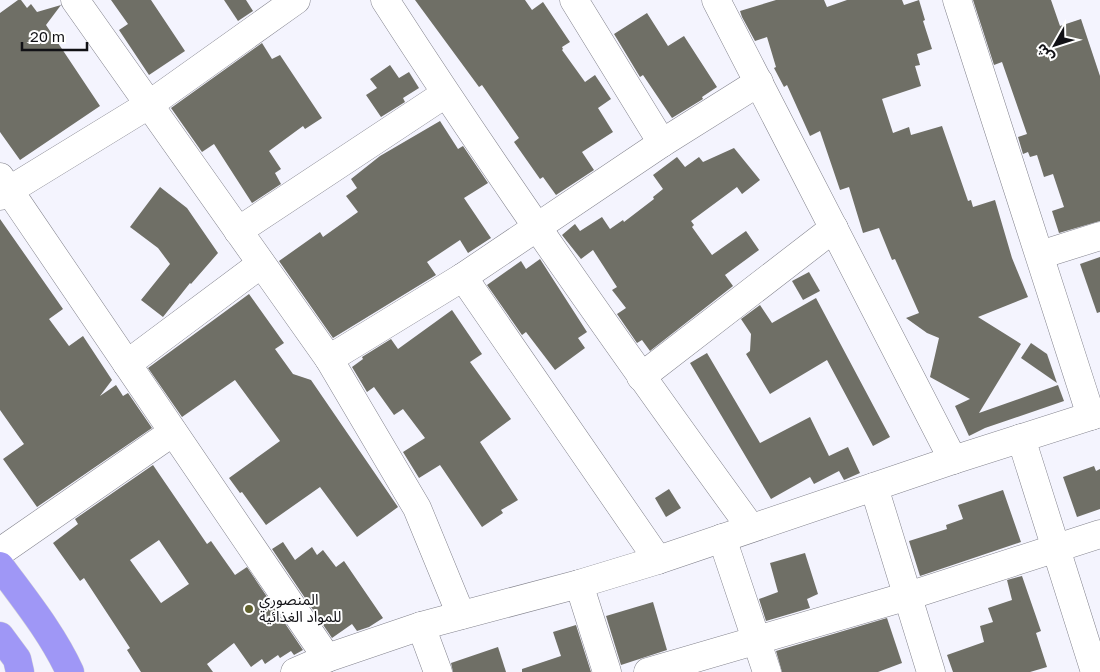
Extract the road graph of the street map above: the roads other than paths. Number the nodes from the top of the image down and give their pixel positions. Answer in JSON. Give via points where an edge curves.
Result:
{"nodes":[{"id":1,"x":75,"y":0,"type":"edge"},
{"id":2,"x":385,"y":0,"type":"edge"},
{"id":3,"x":574,"y":0,"type":"edge"},
{"id":4,"x":716,"y":0,"type":"edge"},
{"id":5,"x":957,"y":0,"type":"edge"},
{"id":6,"x":285,"y":3,"type":"edge"},
{"id":7,"x":759,"y":82,"type":"junction"},
{"id":8,"x":445,"y":94,"type":"junction"},
{"id":9,"x":150,"y":104,"type":"junction"},
{"id":10,"x":662,"y":143,"type":"junction"},
{"id":11,"x":3,"y":188,"type":"edge"},
{"id":12,"x":537,"y":226,"type":"junction"},
{"id":13,"x":834,"y":228,"type":"junction"},
{"id":14,"x":238,"y":231,"type":"junction"},
{"id":15,"x":1100,"y":236,"type":"edge"},
{"id":16,"x":1040,"y":255,"type":"junction"},
{"id":17,"x":261,"y":264,"type":"junction"},
{"id":18,"x":462,"y":277,"type":"junction"},
{"id":19,"x":329,"y":359,"type":"junction"},
{"id":20,"x":127,"y":364,"type":"junction"},
{"id":21,"x":641,"y":377,"type":"junction"},
{"id":22,"x":1096,"y":414,"type":"edge"},
{"id":23,"x":174,"y":432,"type":"junction"},
{"id":24,"x":1021,"y":438,"type":"junction"},
{"id":25,"x":953,"y":460,"type":"junction"},
{"id":26,"x":874,"y":487,"type":"junction"},
{"id":27,"x":751,"y":528,"type":"junction"},
{"id":28,"x":1100,"y":534,"type":"edge"},
{"id":29,"x":722,"y":538,"type":"junction"},
{"id":30,"x":1056,"y":549,"type":"junction"},
{"id":31,"x":0,"y":552,"type":"edge"},
{"id":32,"x":658,"y":560,"type":"junction"},
{"id":33,"x":0,"y":566,"type":"edge"},
{"id":34,"x":579,"y":584,"type":"junction"},
{"id":35,"x":908,"y":596,"type":"junction"},
{"id":36,"x":462,"y":615,"type":"junction"},
{"id":37,"x":421,"y":626,"type":"junction"},
{"id":38,"x":0,"y":636,"type":"edge"},
{"id":39,"x":757,"y":641,"type":"junction"},
{"id":40,"x":327,"y":658,"type":"junction"},
{"id":41,"x":20,"y":672,"type":"edge"},
{"id":42,"x":70,"y":672,"type":"edge"},
{"id":43,"x":295,"y":672,"type":"edge"},
{"id":44,"x":438,"y":672,"type":"edge"},
{"id":45,"x":607,"y":672,"type":"edge"},
{"id":46,"x":648,"y":672,"type":"edge"},
{"id":47,"x":767,"y":672,"type":"edge"},
{"id":48,"x":931,"y":672,"type":"edge"},
{"id":49,"x":1095,"y":672,"type":"edge"}],
"edges":[{"from":1,"to":9,"type":"street"},
{"from":2,"to":8,"type":"street"},
{"from":3,"to":10,"type":"street"},
{"from":4,"to":7,"type":"street"},
{"from":5,"to":16,"type":"street"},
{"from":6,"to":9,"type":"street"},
{"from":7,"to":10,"type":"street"},
{"from":7,"to":13,"type":"street"},
{"from":8,"to":12,"type":"street"},
{"from":8,"to":14,"type":"street"},
{"from":9,"to":11,"type":"street"},
{"from":9,"to":14,"type":"street"},
{"from":10,"to":12,"type":"street"},
{"from":11,"to":20,"type":"street"},
{"from":12,"to":18,"type":"street"},
{"from":12,"to":21,"type":"street"},
{"from":13,"to":21,"type":"street"},
{"from":13,"to":25,"type":"street"},
{"from":14,"to":17,"type":"street"},
{"from":15,"to":16,"type":"street"},
{"from":16,"to":22,"type":"street"},
{"from":17,"to":19,"type":"street"},
{"from":17,"to":20,"type":"street"},
{"from":18,"to":19,"type":"street"},
{"from":18,"to":32,"type":"street"},
{"from":19,"to":36,"type":"street","via":[[417,508]]},
{"from":20,"to":23,"type":"street"},
{"from":21,"to":27,"type":"street"},
{"from":22,"to":24,"type":"street"},
{"from":23,"to":31,"type":"street"},
{"from":23,"to":40,"type":"street"},
{"from":24,"to":25,"type":"street"},
{"from":24,"to":30,"type":"street"},
{"from":25,"to":26,"type":"street"},
{"from":26,"to":27,"type":"street"},
{"from":26,"to":35,"type":"street"},
{"from":27,"to":29,"type":"street"},
{"from":28,"to":30,"type":"street"},
{"from":29,"to":32,"type":"street"},
{"from":29,"to":39,"type":"street"},
{"from":30,"to":35,"type":"street"},
{"from":30,"to":49,"type":"street"},
{"from":32,"to":34,"type":"street"},
{"from":33,"to":42,"type":"highway","via":[[37,616]]},
{"from":34,"to":36,"type":"street"},
{"from":34,"to":45,"type":"street"},
{"from":35,"to":39,"type":"street"},
{"from":35,"to":48,"type":"street"},
{"from":36,"to":37,"type":"street"},
{"from":37,"to":40,"type":"street"},
{"from":37,"to":44,"type":"street"},
{"from":38,"to":41,"type":"highway","via":[[17,659]]},
{"from":39,"to":46,"type":"street"},
{"from":39,"to":47,"type":"street"},
{"from":40,"to":43,"type":"street"}]}
